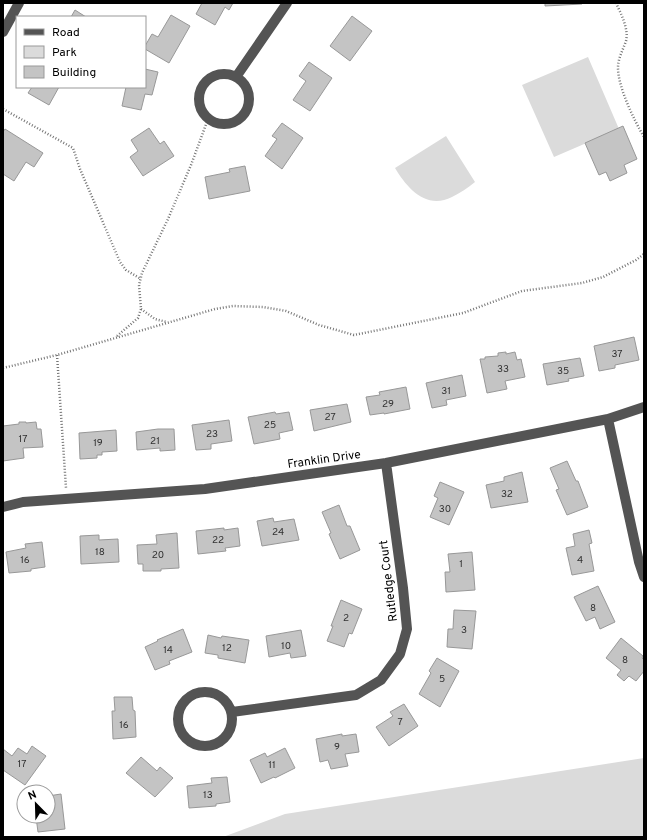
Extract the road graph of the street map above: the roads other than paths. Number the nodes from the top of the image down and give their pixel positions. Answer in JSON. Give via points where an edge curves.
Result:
{"nodes":[{"id":1,"x":19,"y":3,"type":"edge"},
{"id":2,"x":287,"y":3,"type":"edge"},
{"id":3,"x":3,"y":32,"type":"edge"},
{"id":4,"x":236,"y":77,"type":"junction"},
{"id":5,"x":644,"y":407,"type":"edge"},
{"id":6,"x":608,"y":419,"type":"junction"},
{"id":7,"x":386,"y":463,"type":"junction"},
{"id":8,"x":3,"y":507,"type":"edge"},
{"id":9,"x":644,"y":578,"type":"edge"},
{"id":10,"x":232,"y":712,"type":"junction"}],
"edges":[{"from":1,"to":3,"type":"street"},
{"from":2,"to":4,"type":"street"},
{"from":4,"to":4,"type":"street","via":[[243,82],[248,92],[249,104],[239,119],[232,123],[217,123],[208,118],[200,107],[199,97],[202,88],[212,77],[220,74]]},
{"from":5,"to":6,"type":"street","name":"Franklin Drive"},
{"from":6,"to":7,"type":"street","name":"Franklin Drive"},
{"from":6,"to":9,"type":"street"},
{"from":7,"to":8,"type":"street","name":"Franklin Drive","via":[[205,489],[23,502]]},
{"from":7,"to":10,"type":"street","name":"Rutledge Court","via":[[407,629],[400,654],[381,680],[356,695]]},
{"from":10,"to":10,"type":"street","via":[[224,698],[217,694],[197,693],[181,705],[178,721],[180,729],[190,742],[197,745],[213,745],[229,732],[233,720]]}]}
